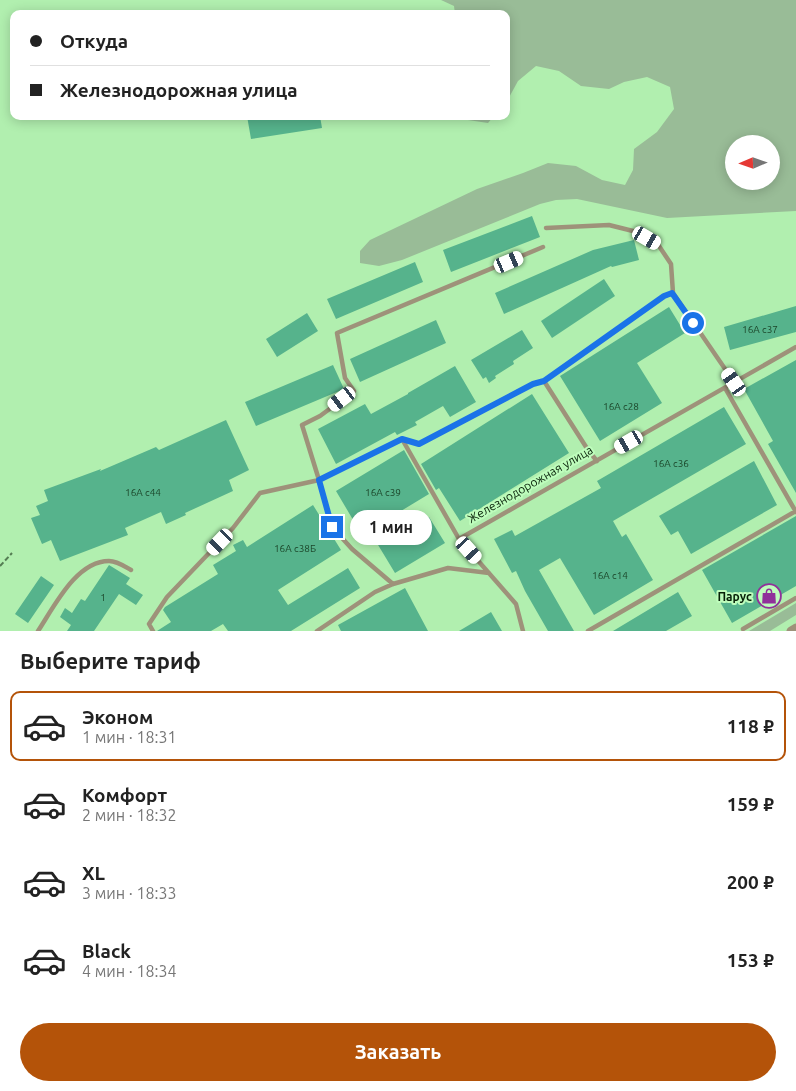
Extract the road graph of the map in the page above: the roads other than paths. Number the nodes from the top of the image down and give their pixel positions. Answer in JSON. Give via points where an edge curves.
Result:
{"nodes":[{"id":1,"x":546,"y":228,"type":"dead end"},
{"id":2,"x":543,"y":247,"type":"dead end"},
{"id":3,"x":672,"y":293,"type":"junction"},
{"id":4,"x":796,"y":347,"type":"edge"},
{"id":5,"x":544,"y":381,"type":"junction"},
{"id":6,"x":734,"y":382,"type":"junction"},
{"id":7,"x":725,"y":388,"type":"junction"},
{"id":8,"x":402,"y":439,"type":"junction"},
{"id":9,"x":597,"y":461,"type":"junction"},
{"id":10,"x":319,"y":480,"type":"junction"},
{"id":11,"x":796,"y":512,"type":"edge"},
{"id":12,"x":459,"y":539,"type":"junction"},
{"id":13,"x":131,"y":570,"type":"dead end"},
{"id":14,"x":489,"y":573,"type":"junction"},
{"id":15,"x":393,"y":584,"type":"junction"},
{"id":16,"x":796,"y":598,"type":"edge"},
{"id":17,"x":796,"y":628,"type":"edge"},
{"id":18,"x":743,"y":630,"type":"dead end"},
{"id":19,"x":38,"y":631,"type":"edge"},
{"id":20,"x":153,"y":631,"type":"edge"},
{"id":21,"x":317,"y":631,"type":"edge"},
{"id":22,"x":523,"y":631,"type":"edge"},
{"id":23,"x":588,"y":631,"type":"edge"},
{"id":24,"x":791,"y":631,"type":"edge"}],
"edges":[{"from":1,"to":3,"type":"lane","via":[[609,225],[637,232],[657,243],[671,264]]},
{"from":2,"to":10,"type":"lane","via":[[338,334],[345,378],[354,391],[302,425]]},
{"from":3,"to":5,"type":"lane"},
{"from":3,"to":6,"type":"lane"},
{"from":4,"to":6,"type":"lane","name":"Железнодорожная улица"},
{"from":5,"to":8,"type":"lane","via":[[419,444]]},
{"from":5,"to":9,"type":"lane"},
{"from":6,"to":7,"type":"lane","name":"Железнодорожная улица"},
{"from":7,"to":9,"type":"lane","name":"Железнодорожная улица"},
{"from":7,"to":11,"type":"lane"},
{"from":8,"to":10,"type":"lane"},
{"from":8,"to":12,"type":"lane","name":"Железнодорожная улица"},
{"from":9,"to":12,"type":"lane","name":"Железнодорожная улица"},
{"from":10,"to":15,"type":"lane","via":[[332,527]]},
{"from":10,"to":20,"type":"lane","via":[[260,493],[233,528],[167,597],[149,624]]},
{"from":11,"to":23,"type":"lane"},
{"from":12,"to":14,"type":"lane","name":"Железнодорожная улица"},
{"from":13,"to":19,"type":"lane","via":[[108,560],[83,571],[68,585]]},
{"from":14,"to":15,"type":"lane","via":[[448,568]]},
{"from":14,"to":22,"type":"lane","name":"Железнодорожная улица","via":[[516,604]]},
{"from":15,"to":21,"type":"lane","via":[[375,592]]},
{"from":16,"to":18,"type":"lane"},
{"from":17,"to":24,"type":"street"}]}
